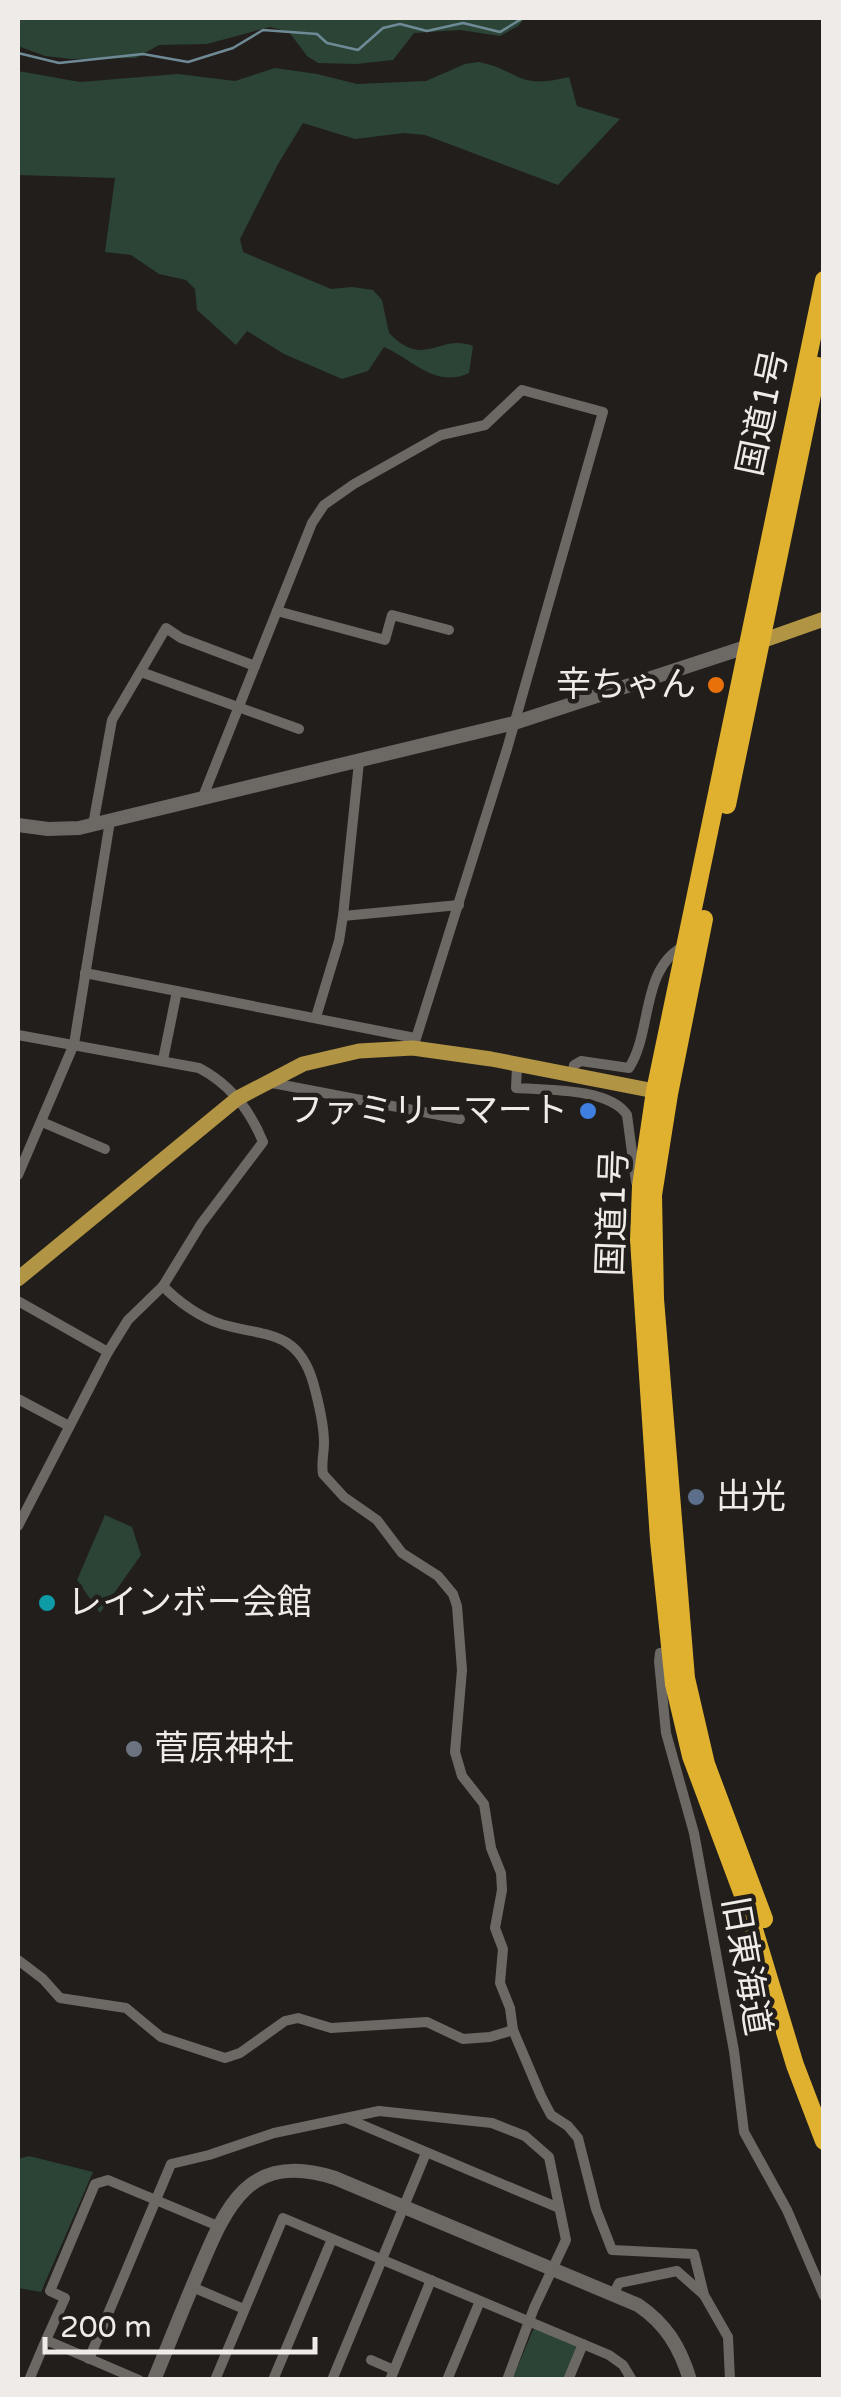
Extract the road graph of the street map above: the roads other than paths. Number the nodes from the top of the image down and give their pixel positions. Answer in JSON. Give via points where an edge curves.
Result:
{"nodes":[{"id":1,"x":824,"y":280,"type":"edge"},
{"id":2,"x":820,"y":316,"type":"edge"},
{"id":3,"x":824,"y":340,"type":"edge"},
{"id":4,"x":788,"y":485,"type":"junction"},
{"id":5,"x":277,"y":611,"type":"junction"},
{"id":6,"x":824,"y":619,"type":"edge"},
{"id":7,"x":449,"y":630,"type":"dead end"},
{"id":8,"x":756,"y":643,"type":"junction"},
{"id":9,"x":255,"y":666,"type":"junction"},
{"id":10,"x":141,"y":672,"type":"junction"},
{"id":11,"x":238,"y":708,"type":"junction"},
{"id":12,"x":514,"y":724,"type":"junction"},
{"id":13,"x":299,"y":729,"type":"dead end"},
{"id":14,"x":359,"y":762,"type":"junction"},
{"id":15,"x":202,"y":800,"type":"junction"},
{"id":16,"x":110,"y":822,"type":"junction"},
{"id":17,"x":18,"y":825,"type":"edge"},
{"id":18,"x":92,"y":825,"type":"junction"},
{"id":19,"x":459,"y":905,"type":"junction"},
{"id":20,"x":343,"y":916,"type":"junction"},
{"id":21,"x":686,"y":944,"type":"junction"},
{"id":22,"x":86,"y":973,"type":"junction"},
{"id":23,"x":177,"y":991,"type":"junction"},
{"id":24,"x":316,"y":1017,"type":"junction"},
{"id":25,"x":643,"y":1021,"type":"junction"},
{"id":26,"x":668,"y":1030,"type":"junction"},
{"id":27,"x":18,"y":1035,"type":"edge"},
{"id":28,"x":414,"y":1043,"type":"junction"},
{"id":29,"x":74,"y":1044,"type":"junction"},
{"id":30,"x":163,"y":1060,"type":"junction"},
{"id":31,"x":518,"y":1066,"type":"junction"},
{"id":32,"x":572,"y":1076,"type":"junction"},
{"id":33,"x":266,"y":1082,"type":"junction"},
{"id":34,"x":662,"y":1092,"type":"junction"},
{"id":35,"x":238,"y":1098,"type":"junction"},
{"id":36,"x":460,"y":1118,"type":"dead end"},
{"id":37,"x":42,"y":1122,"type":"junction"},
{"id":38,"x":105,"y":1148,"type":"dead end"},
{"id":39,"x":18,"y":1176,"type":"edge"},
{"id":40,"x":639,"y":1212,"type":"junction"},
{"id":41,"x":645,"y":1240,"type":"junction"},
{"id":42,"x":18,"y":1279,"type":"edge"},
{"id":43,"x":163,"y":1286,"type":"junction"},
{"id":44,"x":18,"y":1302,"type":"edge"},
{"id":45,"x":108,"y":1352,"type":"junction"},
{"id":46,"x":18,"y":1399,"type":"edge"},
{"id":47,"x":70,"y":1426,"type":"junction"},
{"id":48,"x":18,"y":1526,"type":"edge"},
{"id":49,"x":676,"y":1650,"type":"junction"},
{"id":50,"x":18,"y":1960,"type":"edge"},
{"id":51,"x":513,"y":2030,"type":"junction"},
{"id":52,"x":824,"y":2110,"type":"edge"},
{"id":53,"x":345,"y":2118,"type":"junction"},
{"id":54,"x":824,"y":2140,"type":"edge"},
{"id":55,"x":426,"y":2153,"type":"junction"},
{"id":56,"x":156,"y":2200,"type":"junction"},
{"id":57,"x":403,"y":2208,"type":"junction"},
{"id":58,"x":559,"y":2208,"type":"junction"},
{"id":59,"x":218,"y":2226,"type":"junction"},
{"id":60,"x":332,"y":2239,"type":"junction"},
{"id":61,"x":382,"y":2259,"type":"junction"},
{"id":62,"x":552,"y":2269,"type":"junction"},
{"id":63,"x":431,"y":2280,"type":"junction"},
{"id":64,"x":192,"y":2287,"type":"junction"},
{"id":65,"x":614,"y":2294,"type":"junction"},
{"id":66,"x":704,"y":2295,"type":"junction"},
{"id":67,"x":824,"y":2296,"type":"edge"},
{"id":68,"x":480,"y":2301,"type":"junction"},
{"id":69,"x":244,"y":2309,"type":"junction"},
{"id":70,"x":530,"y":2321,"type":"junction"},
{"id":71,"x":46,"y":2340,"type":"junction"},
{"id":72,"x":583,"y":2344,"type":"junction"},
{"id":73,"x":89,"y":2358,"type":"junction"},
{"id":74,"x":371,"y":2360,"type":"dead end"},
{"id":75,"x":392,"y":2375,"type":"edge"},
{"id":76,"x":627,"y":2376,"type":"edge"},
{"id":77,"x":29,"y":2380,"type":"edge"},
{"id":78,"x":140,"y":2380,"type":"edge"},
{"id":79,"x":154,"y":2380,"type":"edge"},
{"id":80,"x":214,"y":2380,"type":"edge"},
{"id":81,"x":273,"y":2380,"type":"edge"},
{"id":82,"x":332,"y":2380,"type":"edge"},
{"id":83,"x":447,"y":2380,"type":"edge"},
{"id":84,"x":507,"y":2380,"type":"edge"},
{"id":85,"x":568,"y":2380,"type":"edge"},
{"id":86,"x":690,"y":2380,"type":"edge"},
{"id":87,"x":730,"y":2380,"type":"edge"}],
"edges":[{"from":1,"to":2,"type":"highway","name":"国道1号"},
{"from":2,"to":4,"type":"highway","name":"国道1号"},
{"from":3,"to":4,"type":"highway","name":"国道1号"},
{"from":4,"to":8,"type":"highway","name":"国道1号"},
{"from":5,"to":7,"type":"street","via":[[384,640],[392,615]]},
{"from":5,"to":9,"type":"street"},
{"from":5,"to":12,"type":"street","via":[[312,524],[324,505],[354,484],[440,435],[485,425],[522,390],[603,412]]},
{"from":6,"to":8,"type":"main road"},
{"from":8,"to":12,"type":"street"},
{"from":8,"to":21,"type":"highway","name":"国道1号"},
{"from":8,"to":34,"type":"highway","name":"国道1号"},
{"from":9,"to":10,"type":"street","via":[[166,628]]},
{"from":9,"to":11,"type":"street"},
{"from":10,"to":11,"type":"street"},
{"from":10,"to":18,"type":"street","via":[[112,720]]},
{"from":11,"to":13,"type":"street"},
{"from":11,"to":15,"type":"street"},
{"from":12,"to":14,"type":"street"},
{"from":12,"to":19,"type":"street"},
{"from":14,"to":15,"type":"street"},
{"from":14,"to":20,"type":"street"},
{"from":15,"to":16,"type":"street"},
{"from":16,"to":18,"type":"street"},
{"from":16,"to":22,"type":"street"},
{"from":17,"to":18,"type":"street"},
{"from":19,"to":20,"type":"street"},
{"from":19,"to":28,"type":"street"},
{"from":20,"to":24,"type":"street"},
{"from":21,"to":25,"type":"street","via":[[668,956]]},
{"from":21,"to":26,"type":"highway","name":"国道1号"},
{"from":22,"to":23,"type":"street"},
{"from":22,"to":29,"type":"street"},
{"from":23,"to":24,"type":"street"},
{"from":23,"to":30,"type":"street"},
{"from":24,"to":28,"type":"street"},
{"from":25,"to":26,"type":"street"},
{"from":25,"to":32,"type":"street","via":[[629,1068],[582,1060]]},
{"from":26,"to":34,"type":"highway","name":"国道1号"},
{"from":27,"to":29,"type":"street"},
{"from":28,"to":31,"type":"main road"},
{"from":28,"to":33,"type":"main road","via":[[303,1064]]},
{"from":29,"to":30,"type":"street"},
{"from":29,"to":37,"type":"street"},
{"from":30,"to":35,"type":"street","via":[[218,1077]]},
{"from":31,"to":32,"type":"main road"},
{"from":31,"to":40,"type":"street","via":[[516,1088],[567,1091],[622,1106]]},
{"from":32,"to":34,"type":"main road"},
{"from":33,"to":35,"type":"main road"},
{"from":33,"to":36,"type":"street"},
{"from":34,"to":40,"type":"highway","name":"国道1号"},
{"from":34,"to":41,"type":"highway","name":"国道1号"},
{"from":35,"to":42,"type":"main road"},
{"from":35,"to":43,"type":"street","via":[[263,1142]]},
{"from":37,"to":38,"type":"street"},
{"from":37,"to":39,"type":"street"},
{"from":40,"to":41,"type":"highway","name":"国道1号"},
{"from":41,"to":49,"type":"highway","name":"国道1号"},
{"from":43,"to":45,"type":"street","via":[[128,1320]]},
{"from":43,"to":51,"type":"street","via":[[215,1322],[272,1333],[290,1345],[314,1385],[323,1474],[453,1594],[462,1670],[455,1752],[462,1776],[484,1804],[501,1873],[499,1976]]},
{"from":44,"to":45,"type":"street"},
{"from":45,"to":47,"type":"street"},
{"from":46,"to":47,"type":"street"},
{"from":47,"to":48,"type":"street"},
{"from":49,"to":52,"type":"highway","name":"国道1号","via":[[706,1764]]},
{"from":49,"to":54,"type":"highway","name":"国道1号","via":[[678,1711],[691,1756]]},
{"from":49,"to":67,"type":"street","name":"旧東海道","via":[[660,1653],[659,1660],[666,1733],[696,1846],[744,2132]]},
{"from":50,"to":51,"type":"street","via":[[60,1998],[126,2008],[162,2037],[225,2058],[298,2018],[331,2028],[427,2022],[471,2039]]},
{"from":51,"to":66,"type":"street","via":[[551,2116],[578,2138],[612,2250],[694,2254]]},
{"from":53,"to":55,"type":"street"},
{"from":53,"to":56,"type":"street","via":[[171,2164]]},
{"from":53,"to":58,"type":"street","via":[[379,2111],[492,2123],[525,2136],[549,2157]]},
{"from":55,"to":57,"type":"street"},
{"from":55,"to":58,"type":"street"},
{"from":56,"to":59,"type":"street"},
{"from":56,"to":71,"type":"street","via":[[108,2180],[95,2184],[50,2292],[65,2298]]},
{"from":56,"to":73,"type":"street"},
{"from":57,"to":59,"type":"street","via":[[335,2178],[296,2171],[251,2185]]},
{"from":57,"to":61,"type":"street"},
{"from":57,"to":62,"type":"street"},
{"from":58,"to":62,"type":"street","via":[[566,2240]]},
{"from":59,"to":64,"type":"street"},
{"from":60,"to":61,"type":"street"},
{"from":60,"to":69,"type":"street","via":[[283,2218]]},
{"from":60,"to":81,"type":"street"},
{"from":61,"to":63,"type":"street"},
{"from":61,"to":82,"type":"street"},
{"from":62,"to":65,"type":"street"},
{"from":62,"to":70,"type":"street"},
{"from":63,"to":68,"type":"street"},
{"from":63,"to":75,"type":"street"},
{"from":64,"to":69,"type":"street"},
{"from":64,"to":79,"type":"street"},
{"from":65,"to":66,"type":"street","via":[[619,2283],[677,2270]]},
{"from":65,"to":86,"type":"street","via":[[666,2328]]},
{"from":66,"to":87,"type":"street","via":[[728,2337]]},
{"from":68,"to":70,"type":"street"},
{"from":68,"to":83,"type":"street"},
{"from":69,"to":80,"type":"street"},
{"from":70,"to":72,"type":"street"},
{"from":70,"to":84,"type":"street"},
{"from":71,"to":73,"type":"street"},
{"from":71,"to":77,"type":"street"},
{"from":72,"to":76,"type":"street","via":[[609,2355]]},
{"from":72,"to":85,"type":"street"},
{"from":73,"to":78,"type":"street"},
{"from":74,"to":75,"type":"street"}]}
